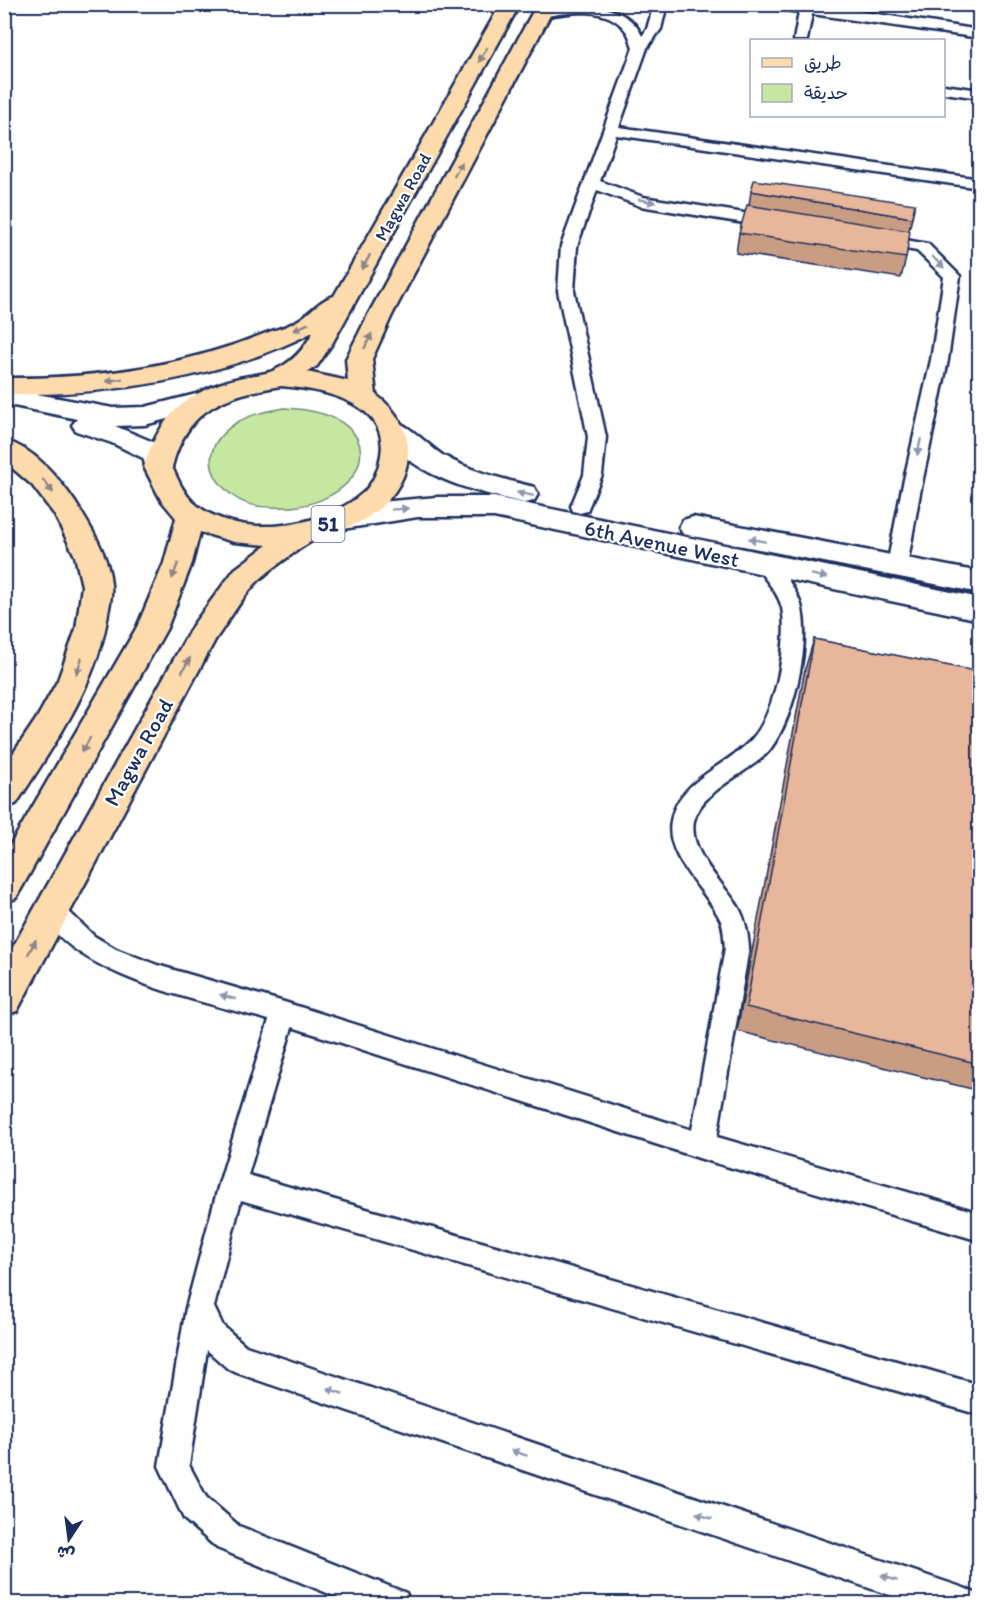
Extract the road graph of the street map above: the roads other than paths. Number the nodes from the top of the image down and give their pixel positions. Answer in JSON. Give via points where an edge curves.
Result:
{"nodes":[{"id":1,"x":512,"y":4,"type":"edge"},
{"id":2,"x":661,"y":4,"type":"edge"},
{"id":3,"x":770,"y":4,"type":"edge"},
{"id":4,"x":806,"y":7,"type":"edge"},
{"id":5,"x":544,"y":9,"type":"edge"},
{"id":6,"x":980,"y":34,"type":"edge"},
{"id":7,"x":800,"y":39,"type":"edge"},
{"id":8,"x":640,"y":48,"type":"junction"},
{"id":9,"x":945,"y":89,"type":"edge"},
{"id":10,"x":980,"y":94,"type":"edge"},
{"id":11,"x":611,"y":130,"type":"junction"},
{"id":12,"x":592,"y":183,"type":"junction"},
{"id":13,"x":980,"y":184,"type":"edge"},
{"id":14,"x":793,"y":226,"type":"edge"},
{"id":15,"x":864,"y":237,"type":"edge"},
{"id":16,"x":349,"y":293,"type":"junction"},
{"id":17,"x":281,"y":378,"type":"junction"},
{"id":18,"x":4,"y":386,"type":"edge"},
{"id":19,"x":4,"y":396,"type":"edge"},
{"id":20,"x":363,"y":398,"type":"junction"},
{"id":21,"x":204,"y":400,"type":"junction"},
{"id":22,"x":4,"y":408,"type":"edge"},
{"id":23,"x":394,"y":430,"type":"junction"},
{"id":24,"x":4,"y":449,"type":"edge"},
{"id":25,"x":158,"y":467,"type":"junction"},
{"id":26,"x":580,"y":506,"type":"junction"},
{"id":27,"x":191,"y":515,"type":"junction"},
{"id":28,"x":343,"y":519,"type":"junction"},
{"id":29,"x":304,"y":532,"type":"junction"},
{"id":30,"x":766,"y":566,"type":"junction"},
{"id":31,"x":897,"y":567,"type":"junction"},
{"id":32,"x":980,"y":583,"type":"edge"},
{"id":33,"x":980,"y":609,"type":"edge"},
{"id":34,"x":4,"y":795,"type":"edge"},
{"id":35,"x":4,"y":888,"type":"edge"},
{"id":36,"x":52,"y":910,"type":"junction"},
{"id":37,"x":4,"y":999,"type":"edge"},
{"id":38,"x":284,"y":1013,"type":"junction"},
{"id":39,"x":702,"y":1146,"type":"junction"},
{"id":40,"x":232,"y":1184,"type":"junction"},
{"id":41,"x":980,"y":1227,"type":"edge"},
{"id":42,"x":200,"y":1308,"type":"junction"},
{"id":43,"x":980,"y":1400,"type":"edge"},
{"id":44,"x":395,"y":1604,"type":"edge"},
{"id":45,"x":964,"y":1604,"type":"edge"}],
"edges":[{"from":1,"to":16,"type":"main road","name":"Magwa Road","one_way":true},
{"from":2,"to":8,"type":"lane","via":[[654,29]]},
{"from":3,"to":4,"type":"lane"},
{"from":4,"to":6,"type":"lane"},
{"from":4,"to":7,"type":"lane"},
{"from":5,"to":8,"type":"lane","via":[[603,12],[618,18],[632,29]]},
{"from":20,"to":5,"type":"main road","name":"Magwa Road","one_way":true,"via":[[359,359]]},
{"from":8,"to":11,"type":"lane"},
{"from":9,"to":10,"type":"lane"},
{"from":11,"to":12,"type":"lane"},
{"from":11,"to":13,"type":"lane"},
{"from":12,"to":14,"type":"lane","one_way":true,"via":[[640,201]]},
{"from":12,"to":26,"type":"lane","via":[[570,246],[566,291],[597,436],[593,476]]},
{"from":15,"to":31,"type":"lane","one_way":true,"via":[[922,247],[952,276],[938,372],[922,432]]},
{"from":16,"to":17,"type":"main road","name":"Magwa Road","via":[[308,360]]},
{"from":16,"to":18,"type":"main road","one_way":true,"via":[[307,325],[254,347],[185,367],[93,383],[38,388]]},
{"from":17,"to":20,"type":"main road","via":[[330,384]]},
{"from":17,"to":21,"type":"main road","via":[[245,384]]},
{"from":19,"to":21,"type":"street","via":[[113,417],[146,416]]},
{"from":20,"to":23,"type":"main road"},
{"from":21,"to":25,"type":"main road","via":[[182,417],[167,436]]},
{"from":22,"to":25,"type":"street","via":[[65,420],[121,437],[155,453]]},
{"from":26,"to":23,"type":"street","name":"6th Avenue West","one_way":true,"via":[[465,477],[418,455]]},
{"from":23,"to":28,"type":"main road","number":"51","via":[[392,472],[373,498]]},
{"from":24,"to":34,"type":"main road","one_way":true,"via":[[43,479],[62,504],[84,543],[97,582],[93,623],[71,689]]},
{"from":25,"to":27,"type":"main road","number":"51","via":[[172,498]]},
{"from":31,"to":26,"type":"street","name":"6th Avenue West","one_way":true},
{"from":27,"to":29,"type":"main road","number":"51","via":[[223,530],[263,536]]},
{"from":27,"to":35,"type":"main road","one_way":true,"via":[[178,563],[152,628]]},
{"from":28,"to":29,"type":"main road","number":"51"},
{"from":28,"to":30,"type":"street","name":"6th Avenue West","one_way":true,"via":[[376,511],[494,507]]},
{"from":36,"to":29,"type":"main road","name":"Magwa Road","number":"51","one_way":true,"via":[[204,633],[245,576]]},
{"from":30,"to":33,"type":"street","name":"6th Avenue West","one_way":true},
{"from":30,"to":39,"type":"lane","via":[[785,592],[795,621],[776,722],[759,747],[693,800],[682,820],[685,844],[731,917],[737,948]]},
{"from":31,"to":32,"type":"street","name":"6th Avenue West"},
{"from":37,"to":36,"type":"main road","name":"Magwa Road","number":"51","one_way":true},
{"from":38,"to":36,"type":"lane","one_way":true,"via":[[106,957],[85,944]]},
{"from":38,"to":39,"type":"lane"},
{"from":38,"to":40,"type":"lane"},
{"from":39,"to":41,"type":"lane"},
{"from":40,"to":42,"type":"lane"},
{"from":40,"to":43,"type":"lane"},
{"from":42,"to":44,"type":"lane","via":[[174,1466],[195,1508],[228,1537]]},
{"from":45,"to":42,"type":"lane","one_way":true,"via":[[237,1358],[213,1336]]}]}
